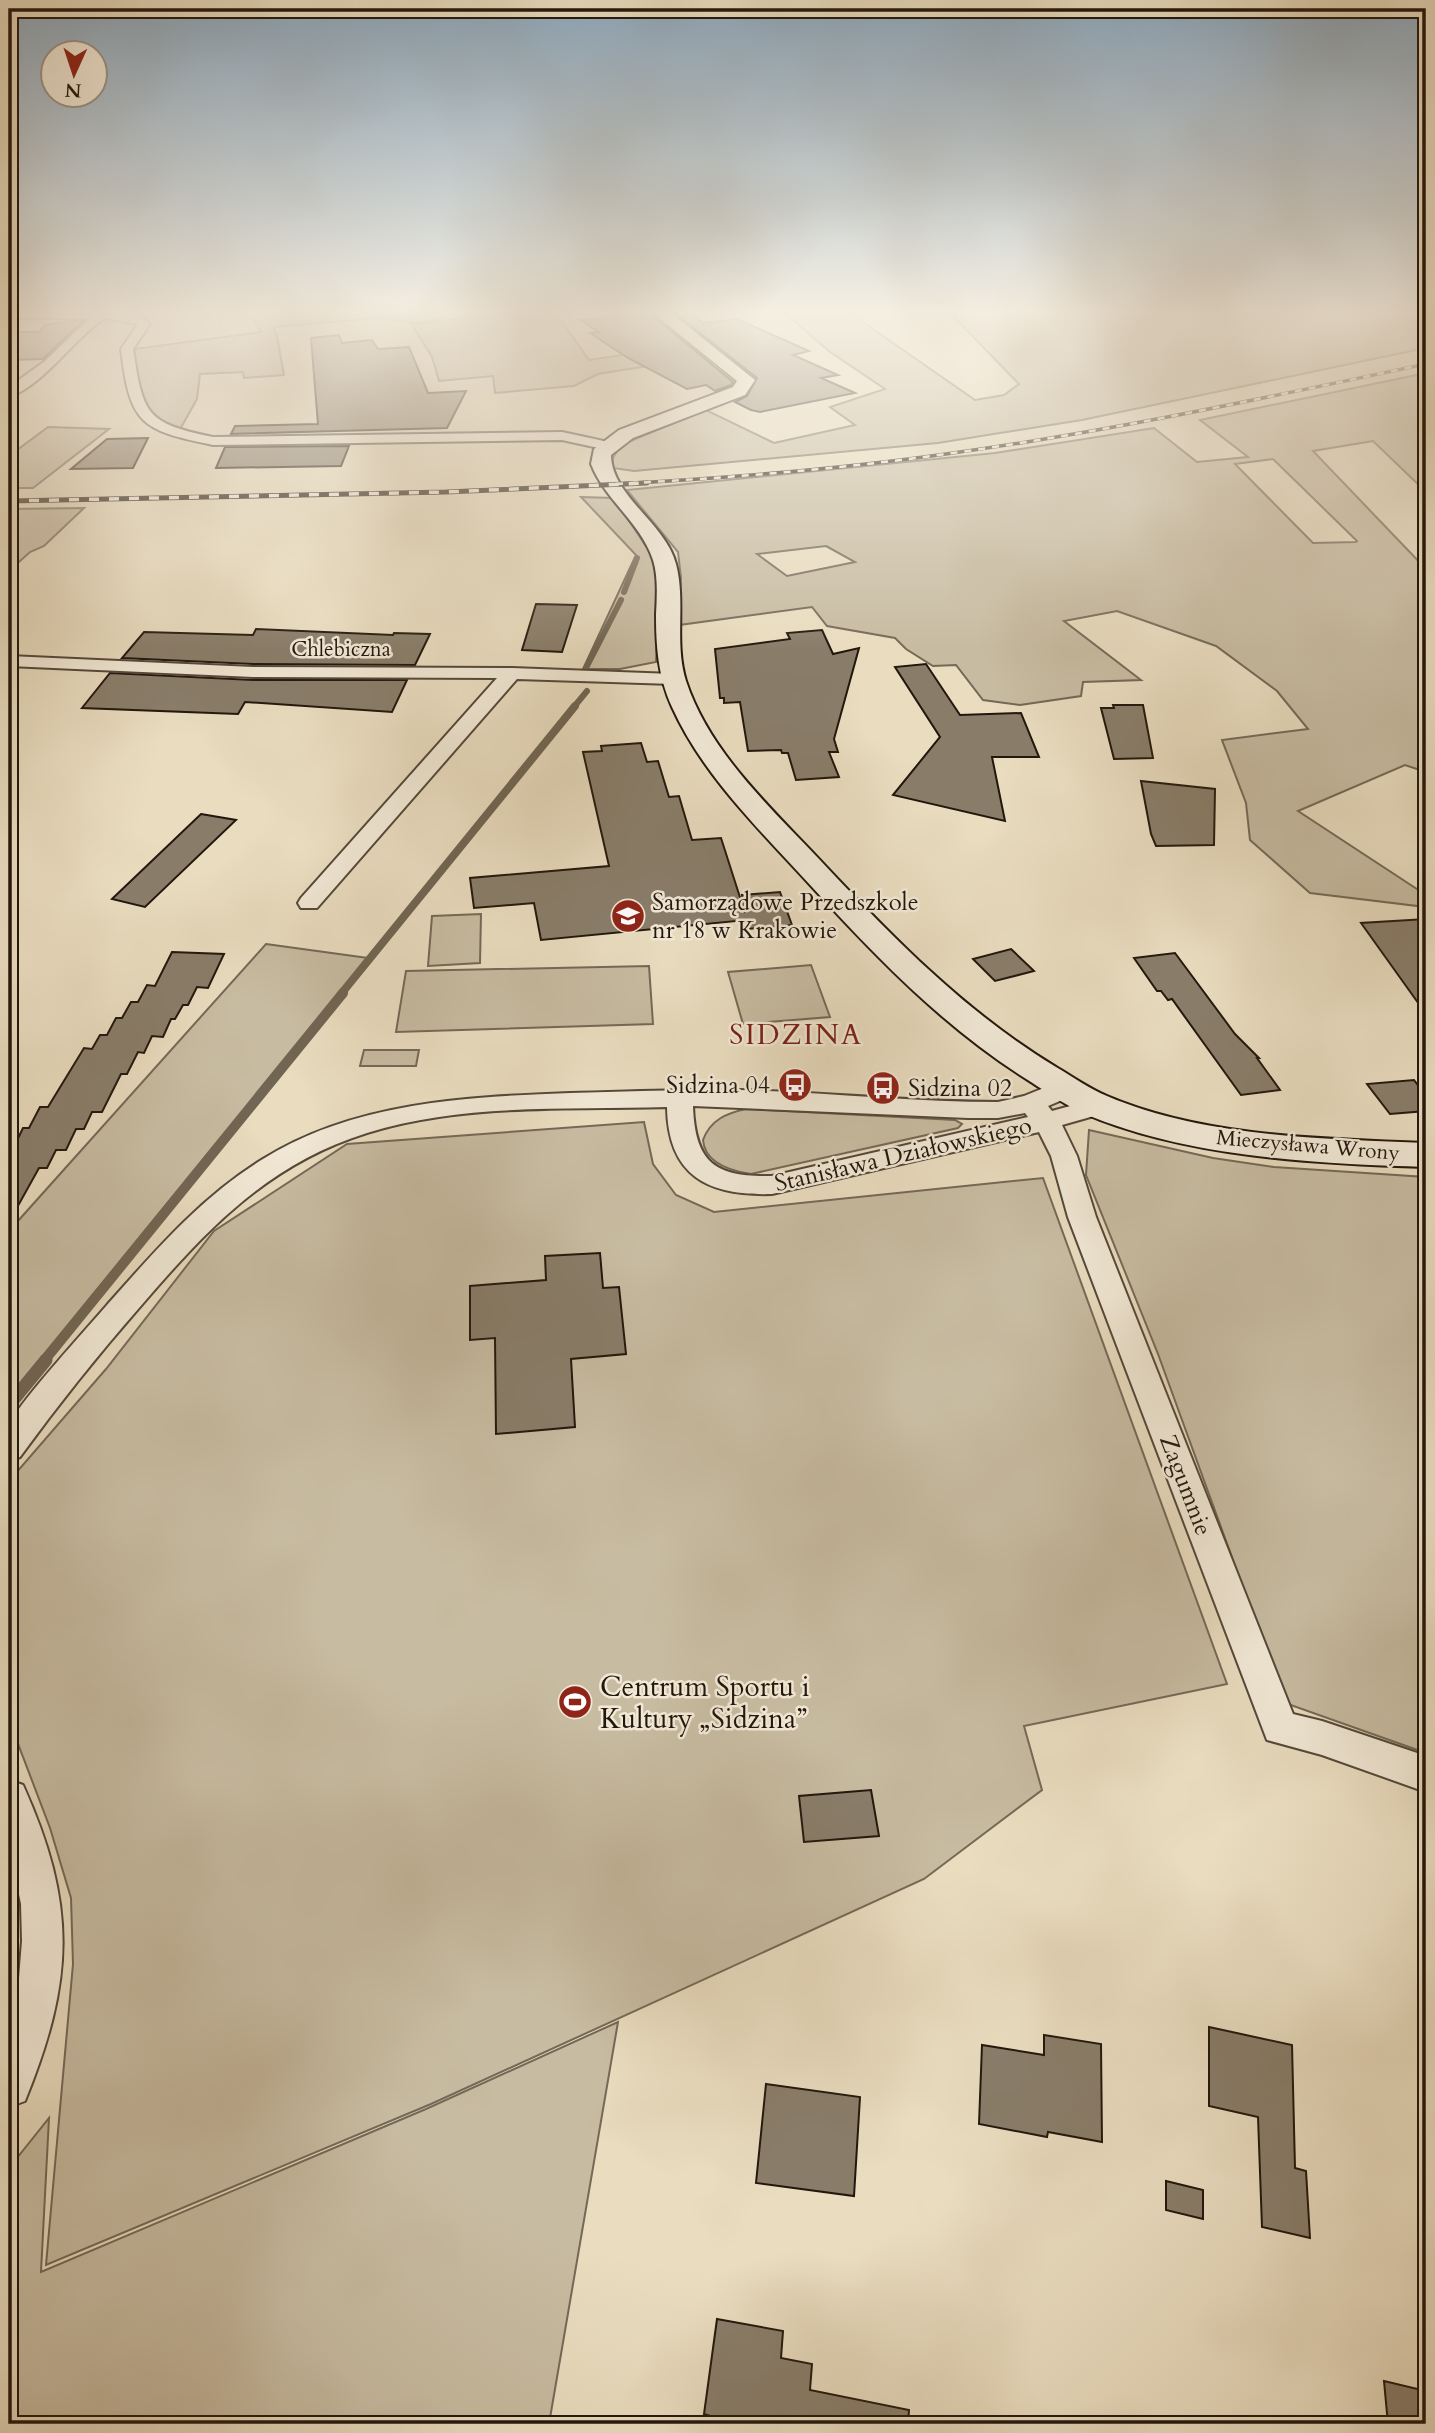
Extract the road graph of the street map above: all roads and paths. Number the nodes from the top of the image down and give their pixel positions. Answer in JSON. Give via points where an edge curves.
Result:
{"nodes":[{"id":1,"x":151,"y":423,"type":"edge"},
{"id":2,"x":656,"y":423,"type":"edge"},
{"id":3,"x":608,"y":446,"type":"junction"},
{"id":4,"x":9,"y":661,"type":"edge"},
{"id":5,"x":512,"y":673,"type":"junction"},
{"id":6,"x":673,"y":679,"type":"junction"},
{"id":7,"x":309,"y":903,"type":"dead end"},
{"id":8,"x":1066,"y":1087,"type":"junction"},
{"id":9,"x":680,"y":1099,"type":"junction"},
{"id":10,"x":1099,"y":1106,"type":"junction"},
{"id":11,"x":1039,"y":1112,"type":"junction"},
{"id":12,"x":1426,"y":1155,"type":"edge"},
{"id":13,"x":9,"y":1448,"type":"edge"},
{"id":14,"x":1426,"y":1774,"type":"edge"},
{"id":15,"x":9,"y":1798,"type":"edge"},
{"id":16,"x":9,"y":2085,"type":"edge"}],
"edges":[{"from":1,"to":3,"type":"street","via":[[174,433],[214,440],[562,436]]},
{"from":2,"to":3,"type":"street"},
{"from":3,"to":6,"type":"street","name":"Mieczysława Wrony","via":[[601,453],[601,470],[659,545],[665,564]]},
{"from":4,"to":5,"type":"street","name":"Chlebiczna","via":[[253,672]]},
{"from":5,"to":6,"type":"street","name":"Chlebiczna"},
{"from":5,"to":7,"type":"street"},
{"from":6,"to":8,"type":"street","name":"Mieczysława Wrony","via":[[704,744],[865,926],[984,1036]]},
{"from":8,"to":10,"type":"street","name":"Mieczysława Wrony"},
{"from":8,"to":11,"type":"street","name":"Stanisława Działowskiego"},
{"from":9,"to":11,"type":"street","name":"Stanisława Działowskiego"},
{"from":9,"to":11,"type":"street","name":"Stanisława Działowskiego","via":[[681,1130],[691,1158],[712,1177],[751,1187]]},
{"from":9,"to":13,"type":"street","name":"Stanisława Działowskiego","via":[[431,1109],[350,1129],[306,1148],[232,1194],[176,1246],[88,1346]]},
{"from":10,"to":11,"type":"street","name":"Stanisława Działowskiego"},
{"from":10,"to":12,"type":"street","name":"Mieczysława Wrony","via":[[1157,1124],[1255,1143]]},
{"from":11,"to":14,"type":"street","name":"Zagumnie","via":[[1058,1138],[1082,1217],[1280,1728]]},
{"from":15,"to":16,"type":"street","via":[[22,1824],[39,1885],[43,1944],[39,1998]]}]}
